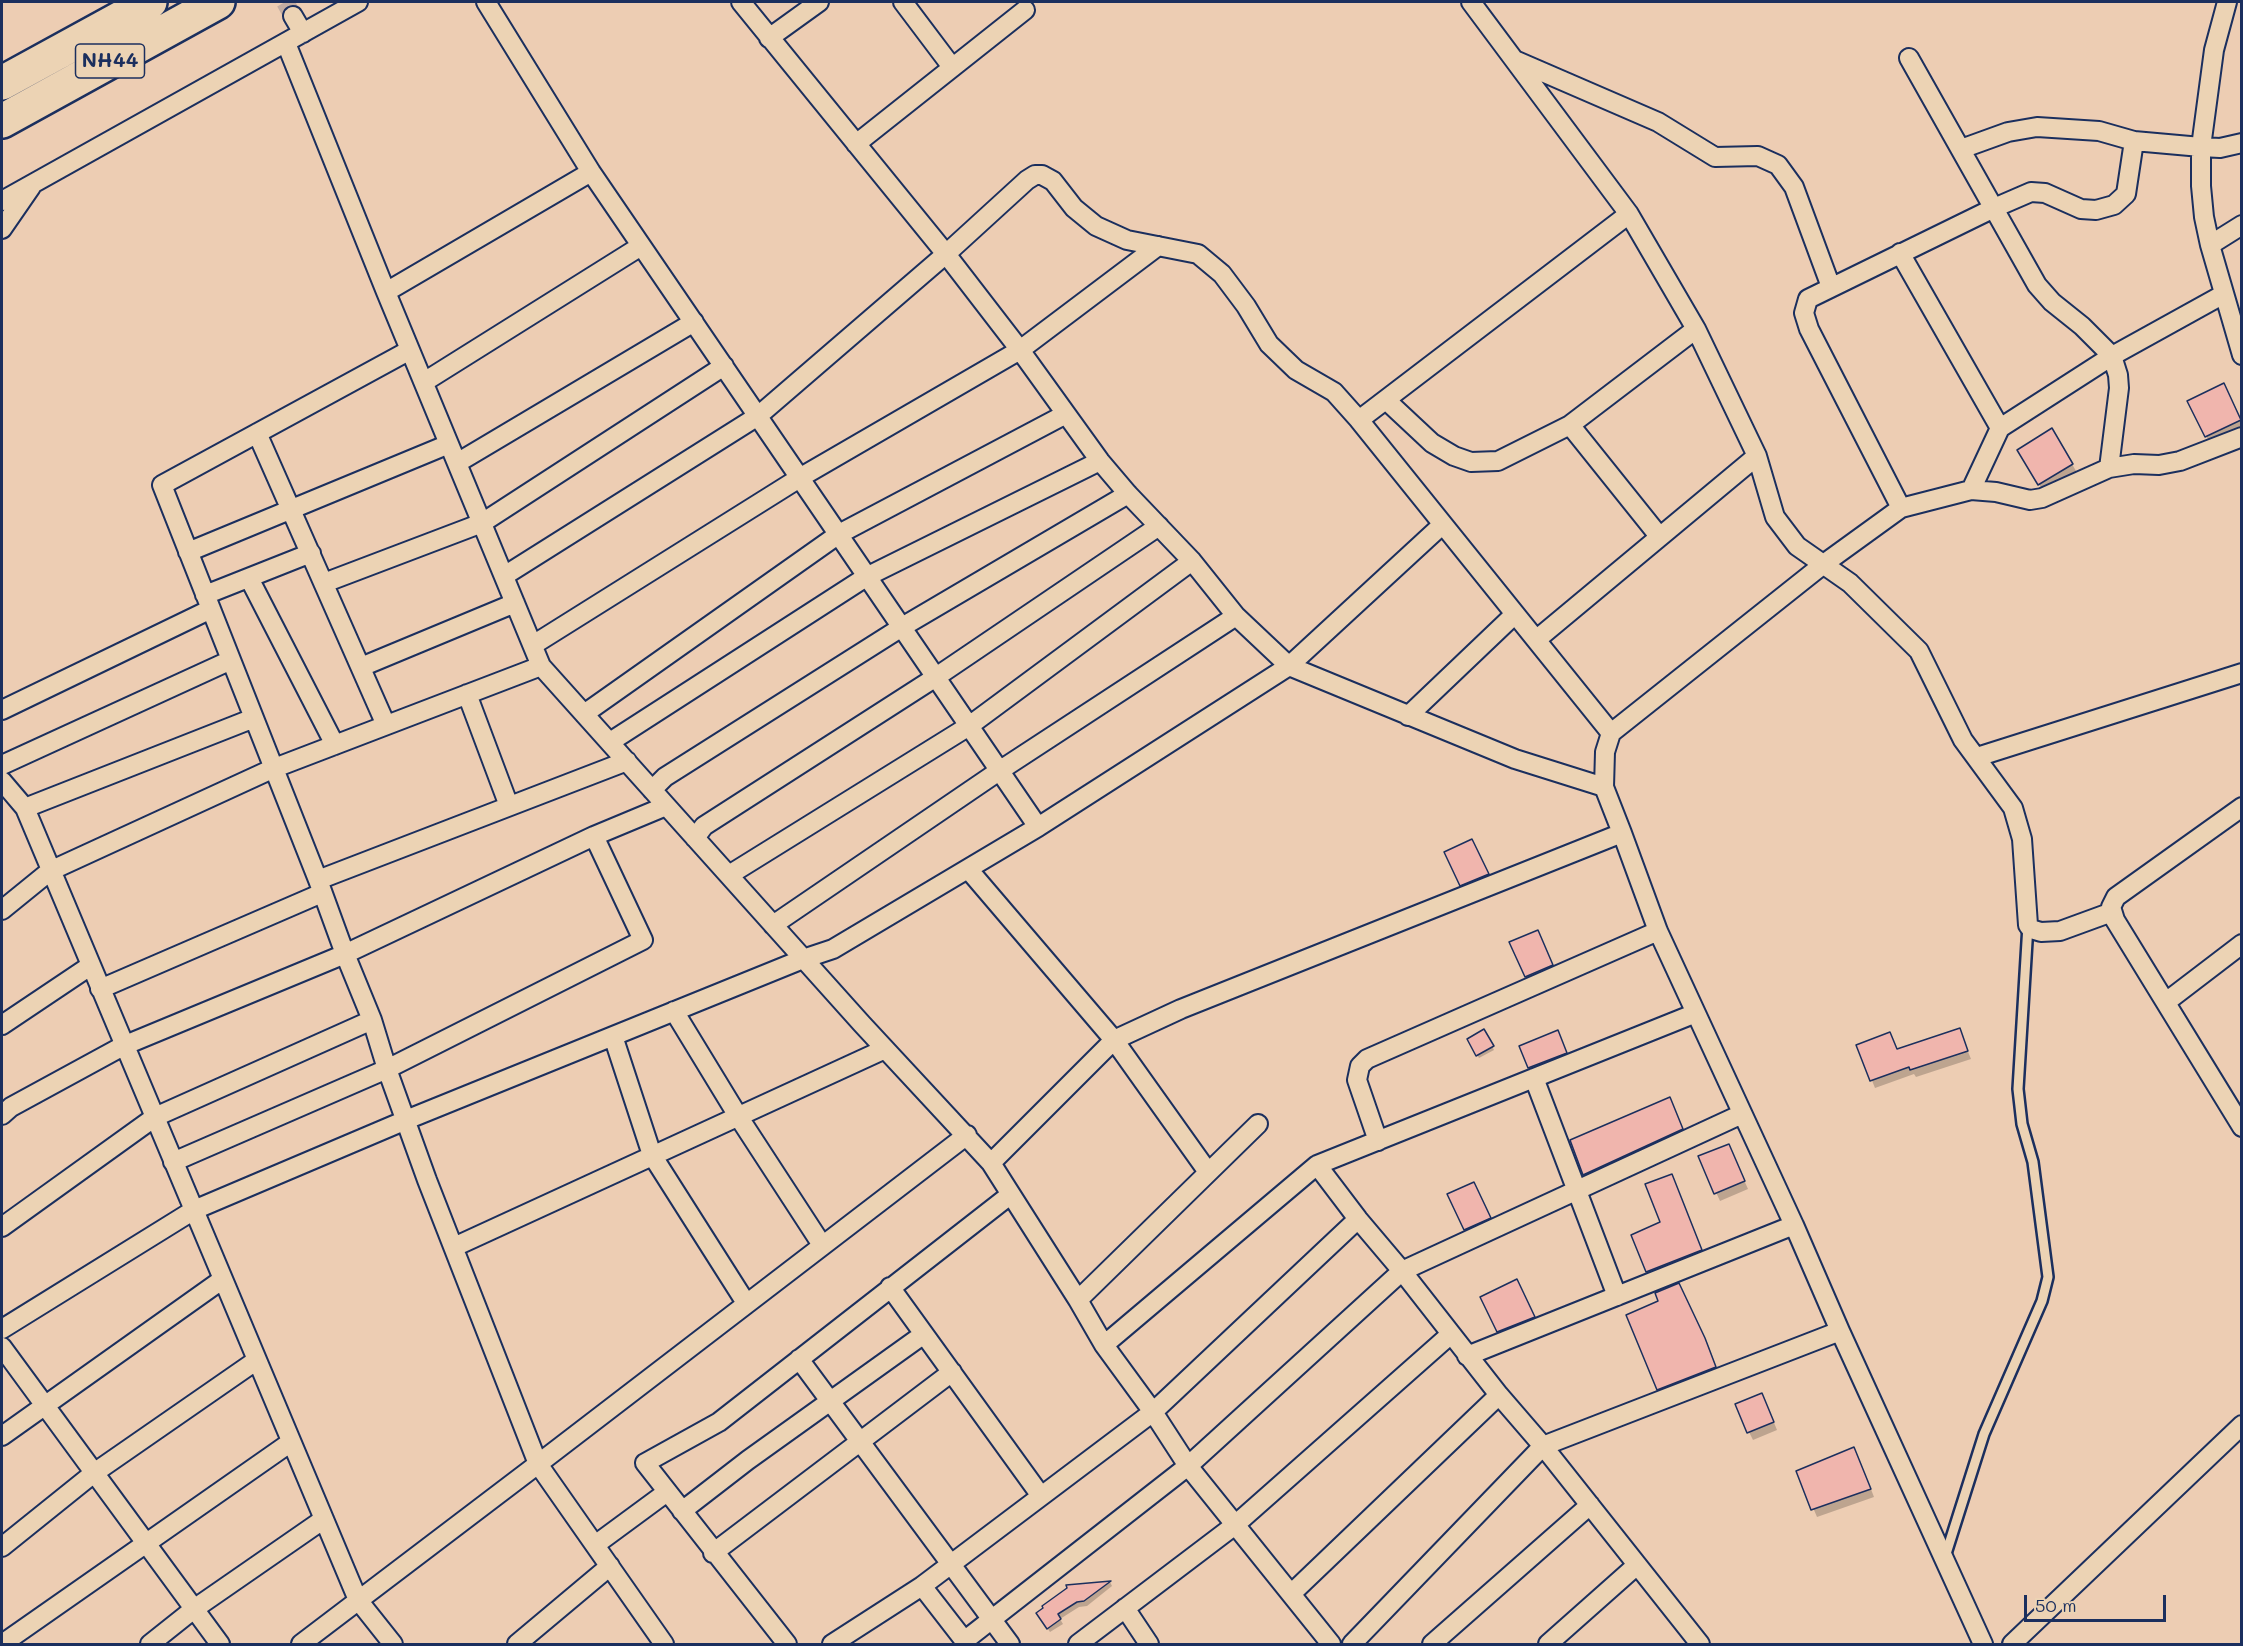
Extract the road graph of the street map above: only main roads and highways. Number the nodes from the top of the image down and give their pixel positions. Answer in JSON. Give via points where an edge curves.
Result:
{"nodes":[{"id":1,"x":150,"y":2,"type":"edge"},
{"id":2,"x":219,"y":2,"type":"edge"},
{"id":3,"x":2,"y":83,"type":"edge"},
{"id":4,"x":2,"y":121,"type":"edge"}],
"edges":[{"from":1,"to":3,"type":"highway","number":"NH44"},
{"from":2,"to":4,"type":"highway","number":"NH44"}]}
